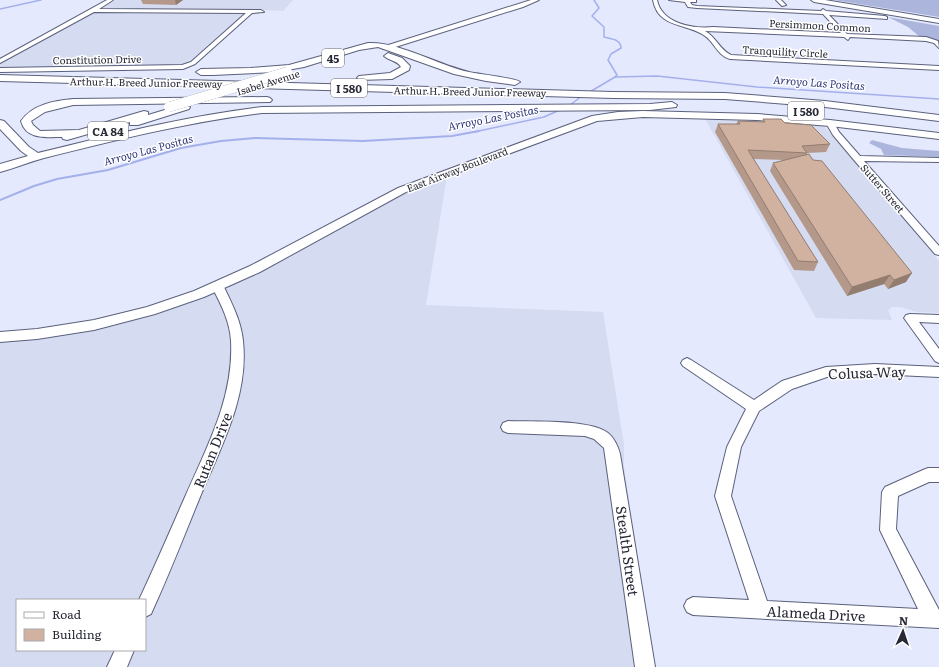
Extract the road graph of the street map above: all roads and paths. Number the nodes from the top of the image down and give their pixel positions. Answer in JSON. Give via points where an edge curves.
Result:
{"nodes":[{"id":1,"x":111,"y":0,"type":"edge"},
{"id":2,"x":526,"y":0,"type":"edge"},
{"id":3,"x":536,"y":0,"type":"edge"},
{"id":4,"x":655,"y":0,"type":"edge"},
{"id":5,"x":671,"y":0,"type":"edge"},
{"id":6,"x":686,"y":0,"type":"edge"},
{"id":7,"x":778,"y":0,"type":"edge"},
{"id":8,"x":814,"y":0,"type":"edge"},
{"id":9,"x":826,"y":0,"type":"edge"},
{"id":10,"x":784,"y":5,"type":"junction"},
{"id":11,"x":93,"y":10,"type":"junction"},
{"id":12,"x":251,"y":12,"type":"junction"},
{"id":13,"x":261,"y":12,"type":"dead end"},
{"id":14,"x":825,"y":13,"type":"junction"},
{"id":15,"x":885,"y":18,"type":"dead end"},
{"id":16,"x":939,"y":20,"type":"edge"},
{"id":17,"x":697,"y":30,"type":"junction"},
{"id":18,"x":709,"y":36,"type":"junction"},
{"id":19,"x":721,"y":36,"type":"dead end"},
{"id":20,"x":845,"y":36,"type":"junction"},
{"id":21,"x":850,"y":43,"type":"dead end"},
{"id":22,"x":383,"y":46,"type":"junction"},
{"id":23,"x":929,"y":47,"type":"dead end"},
{"id":24,"x":939,"y":47,"type":"edge"},
{"id":25,"x":380,"y":55,"type":"dead end"},
{"id":26,"x":0,"y":62,"type":"edge"},
{"id":27,"x":325,"y":68,"type":"dead end"},
{"id":28,"x":939,"y":68,"type":"edge"},
{"id":29,"x":311,"y":69,"type":"junction"},
{"id":30,"x":0,"y":70,"type":"edge"},
{"id":31,"x":286,"y":72,"type":"joint"},
{"id":32,"x":0,"y":74,"type":"edge"},
{"id":33,"x":0,"y":78,"type":"edge"},
{"id":34,"x":128,"y":81,"type":"junction"},
{"id":35,"x":0,"y":87,"type":"edge"},
{"id":36,"x":725,"y":96,"type":"junction"},
{"id":37,"x":380,"y":97,"type":"junction"},
{"id":38,"x":597,"y":104,"type":"junction"},
{"id":39,"x":939,"y":118,"type":"edge"},
{"id":40,"x":0,"y":123,"type":"edge"},
{"id":41,"x":830,"y":123,"type":"junction"},
{"id":42,"x":939,"y":126,"type":"edge"},
{"id":43,"x":78,"y":133,"type":"junction"},
{"id":44,"x":939,"y":136,"type":"edge"},
{"id":45,"x":29,"y":151,"type":"junction"},
{"id":46,"x":0,"y":157,"type":"edge"},
{"id":47,"x":857,"y":158,"type":"junction"},
{"id":48,"x":929,"y":160,"type":"junction"},
{"id":49,"x":939,"y":160,"type":"edge"},
{"id":50,"x":0,"y":164,"type":"edge"},
{"id":51,"x":0,"y":168,"type":"edge"},
{"id":52,"x":939,"y":168,"type":"edge"},
{"id":53,"x":939,"y":252,"type":"edge"},
{"id":54,"x":218,"y":287,"type":"junction"},
{"id":55,"x":939,"y":319,"type":"edge"},
{"id":56,"x":0,"y":337,"type":"edge"},
{"id":57,"x":939,"y":358,"type":"edge"},
{"id":58,"x":687,"y":363,"type":"dead end"},
{"id":59,"x":939,"y":372,"type":"edge"},
{"id":60,"x":754,"y":407,"type":"junction"},
{"id":61,"x":508,"y":427,"type":"dead end"},
{"id":62,"x":939,"y":475,"type":"edge"},
{"id":63,"x":146,"y":606,"type":"edge"},
{"id":64,"x":693,"y":606,"type":"dead end"},
{"id":65,"x":761,"y":610,"type":"junction"},
{"id":66,"x":936,"y":619,"type":"edge"},
{"id":67,"x":125,"y":651,"type":"edge"},
{"id":68,"x":117,"y":667,"type":"edge"},
{"id":69,"x":645,"y":667,"type":"edge"}],
"edges":[{"from":1,"to":11,"type":"street"},
{"from":2,"to":22,"type":"main road","name":"Isabel Avenue"},
{"from":3,"to":22,"type":"main road","name":"Isabel Avenue"},
{"from":4,"to":17,"type":"street","name":"Tranquility Circle","via":[[668,20]]},
{"from":5,"to":6,"type":"street"},
{"from":6,"to":10,"type":"street"},
{"from":6,"to":14,"type":"street","via":[[691,6],[698,7]]},
{"from":7,"to":10,"type":"street"},
{"from":8,"to":16,"type":"main road"},
{"from":9,"to":16,"type":"main road"},
{"from":10,"to":14,"type":"street","via":[[817,7]]},
{"from":11,"to":12,"type":"street"},
{"from":11,"to":26,"type":"street"},
{"from":12,"to":13,"type":"street"},
{"from":12,"to":30,"type":"street","name":"Constitution Drive","via":[[193,63],[183,67]]},
{"from":14,"to":15,"type":"street"},
{"from":14,"to":20,"type":"street"},
{"from":17,"to":18,"type":"street","name":"Tranquility Circle"},
{"from":17,"to":20,"type":"street","name":"Persimmon Common","via":[[713,28]]},
{"from":18,"to":19,"type":"street"},
{"from":18,"to":28,"type":"street","name":"Tranquility Circle","via":[[723,54],[733,57]]},
{"from":20,"to":21,"type":"street"},
{"from":20,"to":24,"type":"street","name":"Persimmon Common","via":[[926,39],[936,42]]},
{"from":22,"to":29,"type":"highway","name":"Isabel Avenue","number":"45"},
{"from":22,"to":31,"type":"highway","name":"Isabel Avenue","number":"45"},
{"from":22,"to":32,"type":"highway","via":[[361,47],[289,67],[254,71]]},
{"from":22,"to":36,"type":"highway","via":[[461,74],[491,80],[713,93]]},
{"from":23,"to":24,"type":"street"},
{"from":25,"to":34,"type":"highway","via":[[403,62],[406,68],[392,76]]},
{"from":27,"to":29,"type":"highway"},
{"from":29,"to":45,"type":"highway","name":"Isabel Avenue","number":"CA 84"},
{"from":31,"to":43,"type":"highway","name":"Isabel Avenue","number":"CA 84","bridge":true},
{"from":33,"to":34,"type":"highway","name":"Arthur H. Breed Junior Freeway","number":"I 580"},
{"from":34,"to":36,"type":"highway","name":"Arthur H. Breed Junior Freeway","number":"I 580"},
{"from":35,"to":37,"type":"highway","name":"Arthur H. Breed Junior Freeway","number":"I 580"},
{"from":36,"to":39,"type":"highway","name":"Arthur H. Breed Junior Freeway","number":"I 580","via":[[825,104]]},
{"from":37,"to":38,"type":"highway","name":"Arthur H. Breed Junior Freeway","number":"I 580"},
{"from":37,"to":43,"type":"highway","via":[[363,100],[73,102],[45,108],[26,121],[34,132],[40,134]]},
{"from":38,"to":42,"type":"highway","number":"I 580","via":[[775,108]]},
{"from":38,"to":51,"type":"highway","via":[[547,107],[262,110],[177,123],[39,156]]},
{"from":40,"to":45,"type":"highway"},
{"from":41,"to":44,"type":"main road","name":"East Airway Boulevard"},
{"from":41,"to":47,"type":"street","name":"Sutter Street"},
{"from":41,"to":54,"type":"main road","name":"East Airway Boulevard","via":[[757,117],[643,114],[618,115],[585,121],[402,190]]},
{"from":43,"to":45,"type":"highway","name":"Isabel Avenue","number":"CA 84"},
{"from":45,"to":46,"type":"highway","name":"Isabel Avenue","number":"CA 84"},
{"from":45,"to":50,"type":"highway","name":"Isabel Avenue","number":"CA 84"},
{"from":47,"to":48,"type":"street"},
{"from":47,"to":53,"type":"street","name":"Sutter Street"},
{"from":48,"to":49,"type":"street"},
{"from":48,"to":52,"type":"street"},
{"from":54,"to":56,"type":"main road","name":"East Airway Boulevard","via":[[175,303],[121,318],[65,330]]},
{"from":54,"to":63,"type":"street","name":"Rutan Drive","via":[[228,305],[236,329],[239,362],[236,384],[222,428]]},
{"from":55,"to":57,"type":"street","via":[[910,318]]},
{"from":58,"to":60,"type":"street"},
{"from":59,"to":60,"type":"street","name":"Colusa Way","via":[[875,369],[826,372],[787,385]]},
{"from":60,"to":65,"type":"street","name":"Colusa Way","via":[[734,447],[723,496]]},
{"from":61,"to":69,"type":"street","name":"Stealth Street","via":[[585,430],[604,437],[610,445]]},
{"from":62,"to":66,"type":"street","via":[[928,475],[890,492],[888,530]]},
{"from":64,"to":65,"type":"street","name":"Alameda Drive"},
{"from":65,"to":66,"type":"street","name":"Alameda Drive"},
{"from":67,"to":68,"type":"street"}]}
